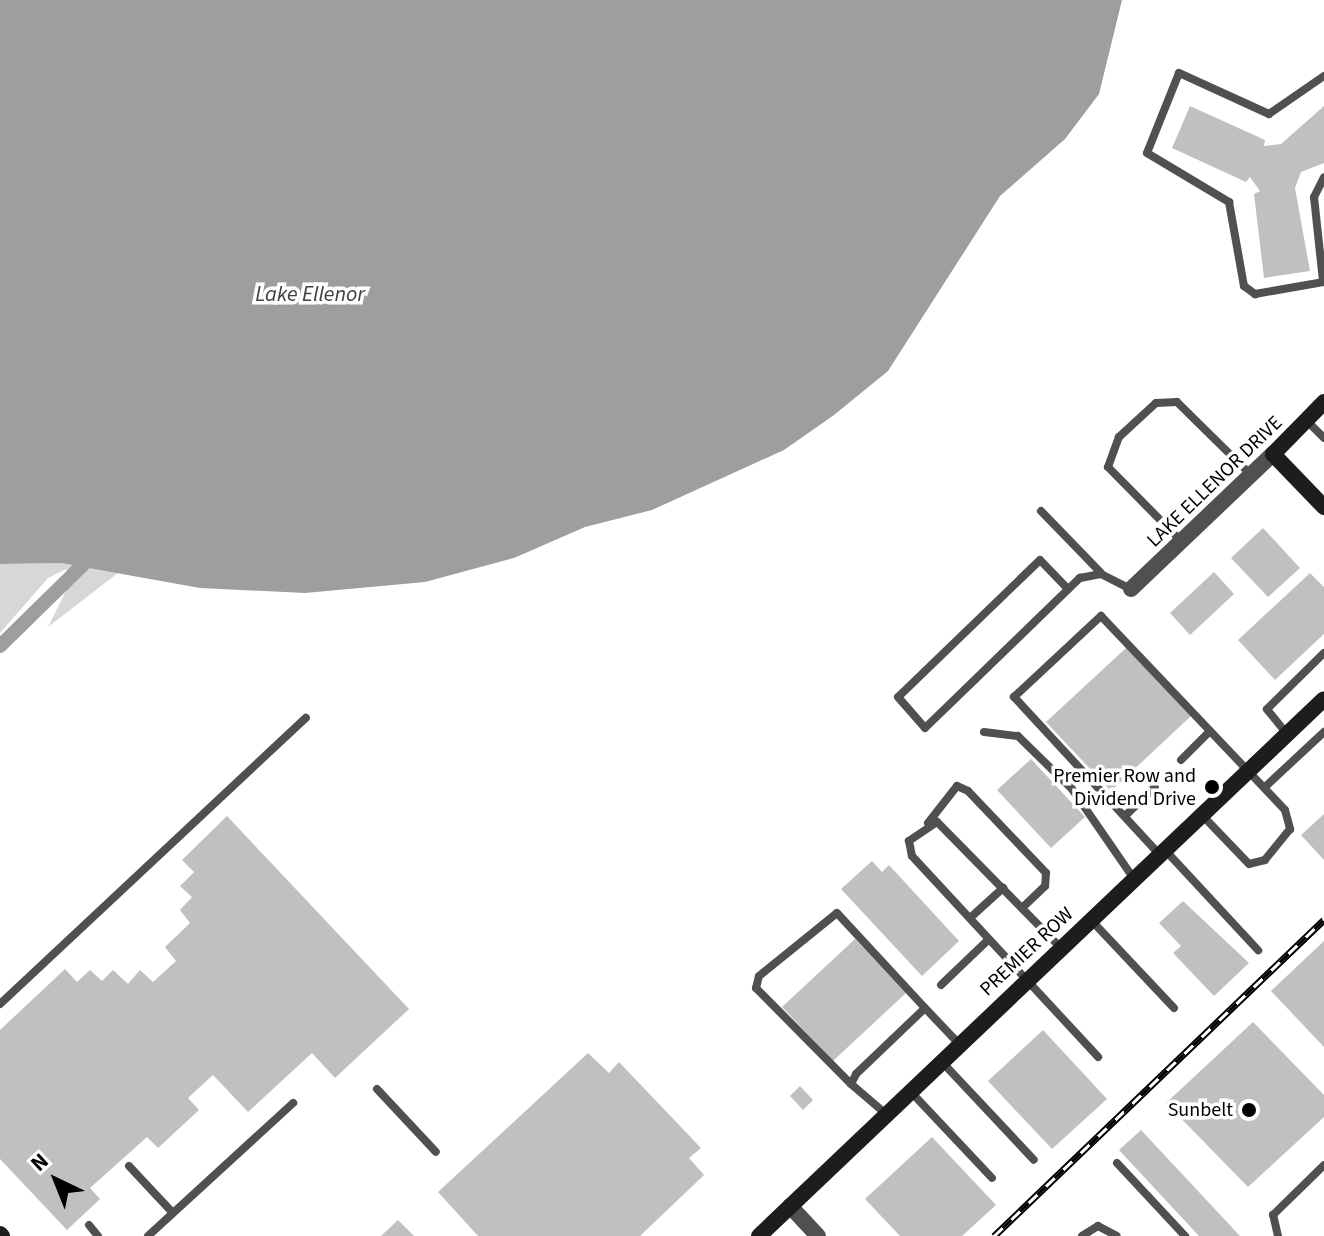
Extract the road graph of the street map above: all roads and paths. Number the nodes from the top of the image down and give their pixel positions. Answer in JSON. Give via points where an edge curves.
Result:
{"nodes":[{"id":1,"x":1324,"y":76,"type":"edge"},
{"id":2,"x":1324,"y":177,"type":"edge"},
{"id":3,"x":1323,"y":281,"type":"edge"},
{"id":4,"x":1324,"y":402,"type":"edge"},
{"id":5,"x":1307,"y":421,"type":"junction"},
{"id":6,"x":1324,"y":438,"type":"edge"},
{"id":7,"x":1273,"y":454,"type":"junction"},
{"id":8,"x":1251,"y":475,"type":"junction"},
{"id":9,"x":1324,"y":507,"type":"edge"},
{"id":10,"x":1041,"y":511,"type":"dead end"},
{"id":11,"x":1181,"y":542,"type":"junction"},
{"id":12,"x":1101,"y":574,"type":"junction"},
{"id":13,"x":1068,"y":589,"type":"junction"},
{"id":14,"x":1131,"y":589,"type":"joint"},
{"id":15,"x":1324,"y":653,"type":"edge"},
{"id":16,"x":1324,"y":699,"type":"edge"},
{"id":17,"x":306,"y":718,"type":"dead end"},
{"id":18,"x":1210,"y":731,"type":"junction"},
{"id":19,"x":984,"y":732,"type":"dead end"},
{"id":20,"x":1324,"y":732,"type":"edge"},
{"id":21,"x":1287,"y":734,"type":"junction"},
{"id":22,"x":1181,"y":760,"type":"dead end"},
{"id":23,"x":1248,"y":771,"type":"junction"},
{"id":24,"x":1155,"y":787,"type":"dead end"},
{"id":25,"x":1265,"y":787,"type":"junction"},
{"id":26,"x":1202,"y":814,"type":"junction"},
{"id":27,"x":1126,"y":815,"type":"junction"},
{"id":28,"x":928,"y":823,"type":"junction"},
{"id":29,"x":1162,"y":852,"type":"junction"},
{"id":30,"x":1134,"y":879,"type":"junction"},
{"id":31,"x":1003,"y":888,"type":"junction"},
{"id":32,"x":1022,"y":908,"type":"junction"},
{"id":33,"x":970,"y":918,"type":"junction"},
{"id":34,"x":1091,"y":920,"type":"junction"},
{"id":35,"x":989,"y":939,"type":"junction"},
{"id":36,"x":1061,"y":948,"type":"junction"},
{"id":37,"x":1258,"y":950,"type":"dead end"},
{"id":38,"x":1027,"y":980,"type":"junction"},
{"id":39,"x":941,"y":985,"type":"dead end"},
{"id":40,"x":0,"y":1004,"type":"edge"},
{"id":41,"x":925,"y":1008,"type":"junction"},
{"id":42,"x":1174,"y":1008,"type":"dead end"},
{"id":43,"x":959,"y":1044,"type":"junction"},
{"id":44,"x":1098,"y":1057,"type":"dead end"},
{"id":45,"x":942,"y":1061,"type":"junction"},
{"id":46,"x":851,"y":1084,"type":"junction"},
{"id":47,"x":377,"y":1089,"type":"dead end"},
{"id":48,"x":910,"y":1091,"type":"junction"},
{"id":49,"x":293,"y":1103,"type":"dead end"},
{"id":50,"x":886,"y":1114,"type":"junction"},
{"id":51,"x":436,"y":1152,"type":"dead end"},
{"id":52,"x":1034,"y":1160,"type":"dead end"},
{"id":53,"x":1117,"y":1163,"type":"dead end"},
{"id":54,"x":1324,"y":1165,"type":"edge"},
{"id":55,"x":129,"y":1166,"type":"dead end"},
{"id":56,"x":992,"y":1178,"type":"dead end"},
{"id":57,"x":790,"y":1206,"type":"junction"},
{"id":58,"x":173,"y":1213,"type":"junction"},
{"id":59,"x":89,"y":1225,"type":"dead end"},
{"id":60,"x":98,"y":1236,"type":"edge"},
{"id":61,"x":148,"y":1236,"type":"edge"},
{"id":62,"x":759,"y":1236,"type":"edge"},
{"id":63,"x":818,"y":1236,"type":"edge"},
{"id":64,"x":1082,"y":1236,"type":"edge"},
{"id":65,"x":1117,"y":1236,"type":"edge"},
{"id":66,"x":1185,"y":1236,"type":"edge"},
{"id":67,"x":1278,"y":1236,"type":"edge"}],
"edges":[{"from":1,"to":3,"type":"lane","via":[[1269,114],[1179,73],[1147,153],[1229,202],[1244,286],[1255,294],[1297,292]]},
{"from":2,"to":3,"type":"lane","via":[[1314,197]]},
{"from":4,"to":5,"type":"street","name":"LAKE ELLENOR DRIVE"},
{"from":5,"to":6,"type":"lane"},
{"from":5,"to":7,"type":"street","name":"LAKE ELLENOR DRIVE"},
{"from":7,"to":8,"type":"street","name":"LAKE ELLENOR DRIVE"},
{"from":7,"to":9,"type":"street"},
{"from":8,"to":11,"type":"street","name":"LAKE ELLENOR DRIVE"},
{"from":8,"to":11,"type":"lane","via":[[1177,402],[1156,403],[1119,437],[1108,467]]},
{"from":10,"to":12,"type":"lane"},
{"from":11,"to":14,"type":"street","name":"LAKE ELLENOR DRIVE"},
{"from":12,"to":13,"type":"lane"},
{"from":12,"to":14,"type":"lane"},
{"from":13,"to":13,"type":"lane","via":[[925,728],[898,697],[1040,560]]},
{"from":15,"to":21,"type":"lane","via":[[1267,709]]},
{"from":16,"to":21,"type":"street","name":"PREMIER ROW"},
{"from":17,"to":40,"type":"lane"},
{"from":18,"to":22,"type":"lane"},
{"from":18,"to":23,"type":"lane"},
{"from":18,"to":27,"type":"lane","via":[[1101,616],[1014,697]]},
{"from":19,"to":30,"type":"lane","via":[[1018,736],[1110,836]]},
{"from":20,"to":25,"type":"lane"},
{"from":21,"to":23,"type":"street","name":"PREMIER ROW"},
{"from":23,"to":25,"type":"lane"},
{"from":23,"to":26,"type":"street","name":"PREMIER ROW"},
{"from":24,"to":27,"type":"lane"},
{"from":25,"to":26,"type":"lane","via":[[1290,829],[1258,864]]},
{"from":26,"to":29,"type":"street","name":"PREMIER ROW"},
{"from":27,"to":29,"type":"lane"},
{"from":28,"to":31,"type":"lane","via":[[942,825]]},
{"from":28,"to":32,"type":"lane","via":[[957,786],[968,791],[1046,873],[1045,886]]},
{"from":28,"to":33,"type":"lane","via":[[909,851]]},
{"from":29,"to":30,"type":"street","name":"PREMIER ROW"},
{"from":29,"to":37,"type":"lane"},
{"from":30,"to":34,"type":"street","name":"PREMIER ROW"},
{"from":31,"to":32,"type":"lane"},
{"from":31,"to":33,"type":"lane"},
{"from":32,"to":36,"type":"lane"},
{"from":33,"to":35,"type":"lane"},
{"from":34,"to":36,"type":"street","name":"PREMIER ROW"},
{"from":34,"to":42,"type":"lane"},
{"from":35,"to":38,"type":"lane"},
{"from":35,"to":39,"type":"lane"},
{"from":36,"to":38,"type":"street","name":"PREMIER ROW"},
{"from":38,"to":43,"type":"street","name":"PREMIER ROW"},
{"from":38,"to":44,"type":"lane"},
{"from":41,"to":43,"type":"lane"},
{"from":41,"to":46,"type":"lane"},
{"from":41,"to":46,"type":"lane","via":[[837,913],[759,976],[756,988]]},
{"from":43,"to":45,"type":"street","name":"PREMIER ROW"},
{"from":45,"to":48,"type":"street","name":"PREMIER ROW"},
{"from":45,"to":52,"type":"lane"},
{"from":46,"to":50,"type":"lane"},
{"from":47,"to":51,"type":"lane"},
{"from":48,"to":50,"type":"street","name":"PREMIER ROW"},
{"from":48,"to":56,"type":"lane"},
{"from":49,"to":58,"type":"lane"},
{"from":50,"to":57,"type":"street","name":"PREMIER ROW"},
{"from":53,"to":66,"type":"lane"},
{"from":54,"to":67,"type":"lane","via":[[1273,1215]]},
{"from":55,"to":58,"type":"lane"},
{"from":57,"to":62,"type":"street","name":"PREMIER ROW"},
{"from":57,"to":63,"type":"street"},
{"from":58,"to":61,"type":"lane"},
{"from":59,"to":60,"type":"lane"},
{"from":64,"to":65,"type":"lane","via":[[1098,1226]]}]}
